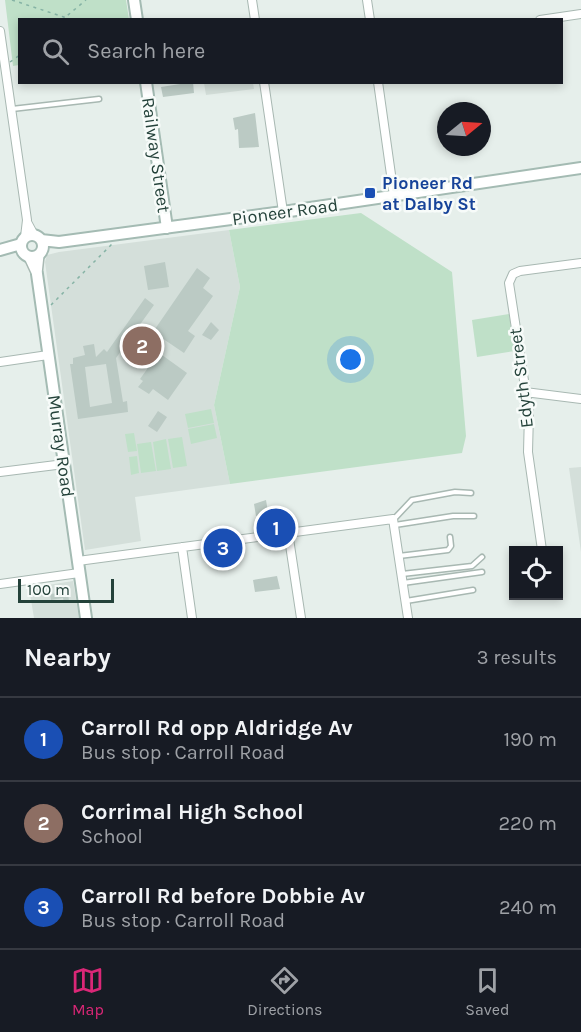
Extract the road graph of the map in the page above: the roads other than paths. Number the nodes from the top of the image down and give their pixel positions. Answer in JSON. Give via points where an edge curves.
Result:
{"nodes":[{"id":1,"x":134,"y":0,"type":"edge"},
{"id":2,"x":252,"y":0,"type":"edge"},
{"id":3,"x":367,"y":0,"type":"edge"},
{"id":4,"x":581,"y":14,"type":"edge"},
{"id":5,"x":137,"y":18,"type":"edge"},
{"id":6,"x":255,"y":18,"type":"edge"},
{"id":7,"x":370,"y":18,"type":"edge"},
{"id":8,"x":554,"y":18,"type":"edge"},
{"id":9,"x":0,"y":31,"type":"edge"},
{"id":10,"x":146,"y":84,"type":"edge"},
{"id":11,"x":264,"y":84,"type":"edge"},
{"id":12,"x":378,"y":84,"type":"edge"},
{"id":13,"x":99,"y":99,"type":"dead end"},
{"id":14,"x":11,"y":109,"type":"junction"},
{"id":15,"x":581,"y":168,"type":"edge"},
{"id":16,"x":393,"y":196,"type":"junction"},
{"id":17,"x":283,"y":212,"type":"junction"},
{"id":18,"x":167,"y":228,"type":"junction"},
{"id":19,"x":32,"y":246,"type":"junction"},
{"id":20,"x":3,"y":250,"type":"edge"},
{"id":21,"x":581,"y":263,"type":"edge"},
{"id":22,"x":37,"y":274,"type":"joint"},
{"id":23,"x":48,"y":355,"type":"junction"},
{"id":24,"x":0,"y":362,"type":"edge"},
{"id":25,"x":525,"y":392,"type":"junction"},
{"id":26,"x":581,"y":399,"type":"edge"},
{"id":27,"x":64,"y":464,"type":"junction"},
{"id":28,"x":0,"y":472,"type":"edge"},
{"id":29,"x":471,"y":493,"type":"dead end"},
{"id":30,"x":474,"y":516,"type":"dead end"},
{"id":31,"x":394,"y":522,"type":"junction"},
{"id":32,"x":288,"y":532,"type":"junction"},
{"id":33,"x":450,"y":537,"type":"dead end"},
{"id":34,"x":541,"y":546,"type":"edge"},
{"id":35,"x":182,"y":547,"type":"junction"},
{"id":36,"x":399,"y":556,"type":"junction"},
{"id":37,"x":482,"y":557,"type":"dead end"},
{"id":38,"x":79,"y":567,"type":"junction"},
{"id":39,"x":482,"y":572,"type":"dead end"},
{"id":40,"x":401,"y":574,"type":"junction"},
{"id":41,"x":403,"y":583,"type":"junction"},
{"id":42,"x":0,"y":584,"type":"edge"},
{"id":43,"x":473,"y":590,"type":"dead end"},
{"id":44,"x":405,"y":601,"type":"junction"},
{"id":45,"x":86,"y":618,"type":"edge"},
{"id":46,"x":192,"y":618,"type":"edge"},
{"id":47,"x":301,"y":618,"type":"edge"},
{"id":48,"x":408,"y":618,"type":"edge"}],
"edges":[{"from":1,"to":5,"type":"main road"},
{"from":2,"to":6,"type":"street"},
{"from":3,"to":7,"type":"street"},
{"from":4,"to":8,"type":"street"},
{"from":9,"to":14,"type":"street","name":"Murray Road"},
{"from":10,"to":18,"type":"main road","name":"Railway Street"},
{"from":11,"to":17,"type":"street"},
{"from":12,"to":16,"type":"street"},
{"from":13,"to":14,"type":"lane"},
{"from":14,"to":19,"type":"street","name":"Murray Road"},
{"from":15,"to":16,"type":"main road","name":"Pioneer Road"},
{"from":16,"to":17,"type":"main road","name":"Pioneer Road"},
{"from":17,"to":18,"type":"main road","name":"Pioneer Road"},
{"from":18,"to":19,"type":"main road","name":"Pioneer Road"},
{"from":19,"to":20,"type":"main road","name":"Pioneer Road"},
{"from":19,"to":22,"type":"street","name":"Murray Road"},
{"from":21,"to":25,"type":"street","name":"Edyth Street","via":[[520,271],[513,274],[509,283]]},
{"from":22,"to":23,"type":"main road","name":"Murray Road"},
{"from":23,"to":24,"type":"street"},
{"from":23,"to":27,"type":"main road","name":"Murray Road"},
{"from":25,"to":26,"type":"street"},
{"from":25,"to":34,"type":"street","name":"Edyth Street","via":[[528,452]]},
{"from":27,"to":28,"type":"street"},
{"from":27,"to":38,"type":"main road","name":"Murray Road"},
{"from":29,"to":31,"type":"lane","via":[[412,500]]},
{"from":30,"to":31,"type":"lane"},
{"from":31,"to":32,"type":"street"},
{"from":31,"to":36,"type":"street"},
{"from":32,"to":35,"type":"street"},
{"from":32,"to":47,"type":"street"},
{"from":33,"to":36,"type":"lane","via":[[448,550]]},
{"from":35,"to":38,"type":"street"},
{"from":35,"to":46,"type":"street"},
{"from":36,"to":40,"type":"street"},
{"from":37,"to":40,"type":"lane","via":[[472,566]]},
{"from":38,"to":42,"type":"street"},
{"from":38,"to":45,"type":"main road","name":"Murray Road"},
{"from":39,"to":41,"type":"lane"},
{"from":40,"to":41,"type":"street"},
{"from":41,"to":44,"type":"street"},
{"from":43,"to":44,"type":"lane"},
{"from":44,"to":48,"type":"street"}]}
